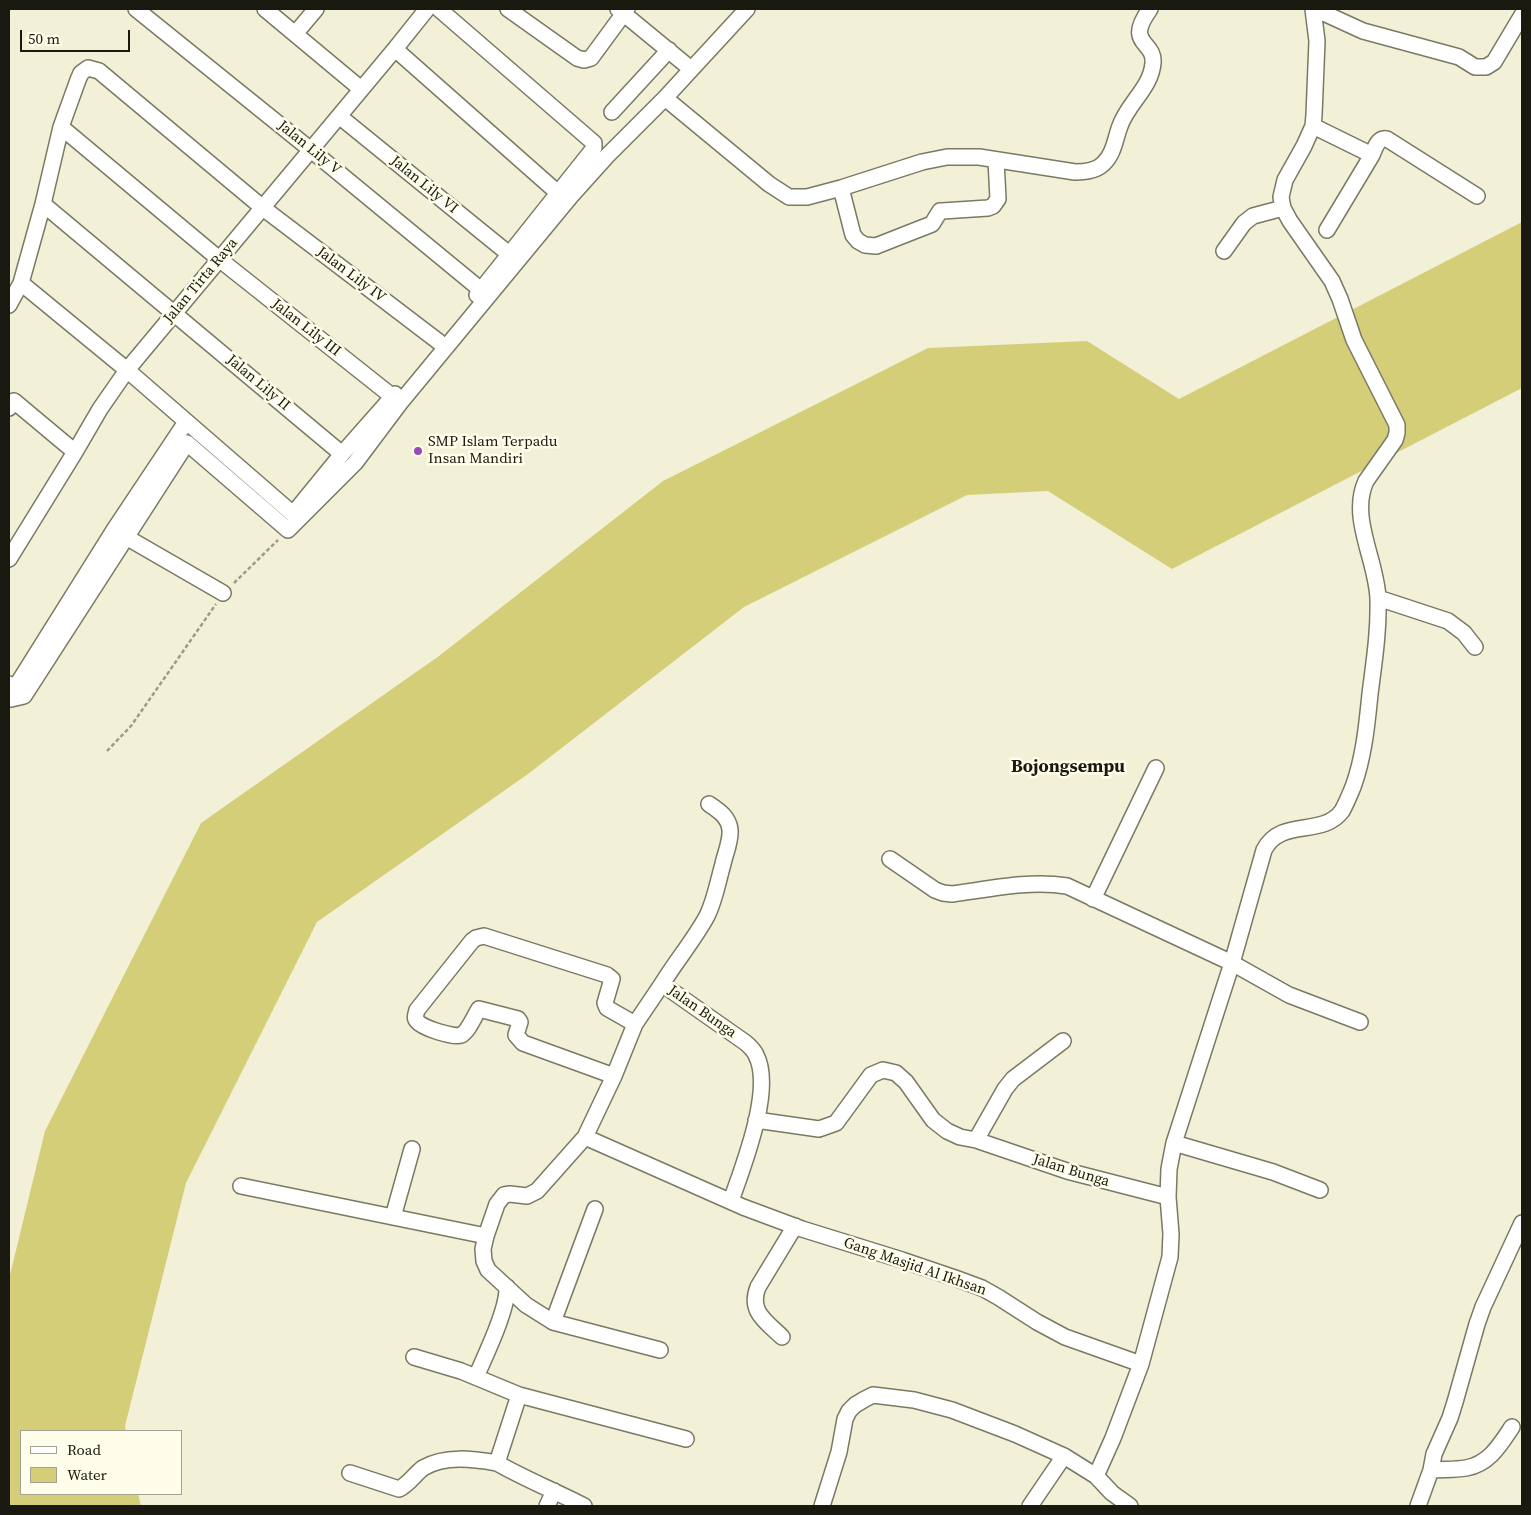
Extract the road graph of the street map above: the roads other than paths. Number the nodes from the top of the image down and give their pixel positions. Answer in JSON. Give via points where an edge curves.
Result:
{"nodes":[{"id":1,"x":136,"y":9,"type":"edge"},
{"id":2,"x":266,"y":9,"type":"edge"},
{"id":3,"x":316,"y":9,"type":"edge"},
{"id":4,"x":427,"y":9,"type":"edge"},
{"id":5,"x":439,"y":9,"type":"edge"},
{"id":6,"x":508,"y":9,"type":"edge"},
{"id":7,"x":747,"y":9,"type":"edge"},
{"id":8,"x":1150,"y":9,"type":"edge"},
{"id":9,"x":1314,"y":9,"type":"edge"},
{"id":10,"x":623,"y":10,"type":"edge"},
{"id":11,"x":1522,"y":15,"type":"edge"},
{"id":12,"x":295,"y":34,"type":"junction"},
{"id":13,"x":395,"y":49,"type":"junction"},
{"id":14,"x":669,"y":50,"type":"junction"},
{"id":15,"x":691,"y":69,"type":"junction"},
{"id":16,"x":361,"y":89,"type":"junction"},
{"id":17,"x":665,"y":98,"type":"junction"},
{"id":18,"x":612,"y":112,"type":"dead end"},
{"id":19,"x":339,"y":116,"type":"junction"},
{"id":20,"x":1313,"y":126,"type":"junction"},
{"id":21,"x":61,"y":127,"type":"junction"},
{"id":22,"x":311,"y":150,"type":"junction"},
{"id":23,"x":1372,"y":154,"type":"junction"},
{"id":24,"x":996,"y":160,"type":"junction"},
{"id":25,"x":841,"y":188,"type":"junction"},
{"id":26,"x":558,"y":193,"type":"junction"},
{"id":27,"x":1477,"y":196,"type":"dead end"},
{"id":28,"x":43,"y":204,"type":"junction"},
{"id":29,"x":263,"y":208,"type":"junction"},
{"id":30,"x":1283,"y":208,"type":"junction"},
{"id":31,"x":1327,"y":230,"type":"dead end"},
{"id":32,"x":1224,"y":251,"type":"dead end"},
{"id":33,"x":509,"y":254,"type":"junction"},
{"id":34,"x":219,"y":259,"type":"junction"},
{"id":35,"x":21,"y":283,"type":"junction"},
{"id":36,"x":481,"y":290,"type":"junction"},
{"id":37,"x":9,"y":305,"type":"edge"},
{"id":38,"x":175,"y":313,"type":"junction"},
{"id":39,"x":439,"y":342,"type":"junction"},
{"id":40,"x":127,"y":370,"type":"junction"},
{"id":41,"x":393,"y":396,"type":"junction"},
{"id":42,"x":10,"y":402,"type":"edge"},
{"id":43,"x":186,"y":422,"type":"junction"},
{"id":44,"x":75,"y":452,"type":"junction"},
{"id":45,"x":342,"y":454,"type":"junction"},
{"id":46,"x":126,"y":537,"type":"junction"},
{"id":47,"x":9,"y":559,"type":"edge"},
{"id":48,"x":223,"y":593,"type":"road end"},
{"id":49,"x":1378,"y":598,"type":"junction"},
{"id":50,"x":1475,"y":648,"type":"dead end"},
{"id":51,"x":9,"y":684,"type":"edge"},
{"id":52,"x":9,"y":698,"type":"edge"},
{"id":53,"x":1156,"y":768,"type":"dead end"},
{"id":54,"x":709,"y":804,"type":"dead end"},
{"id":55,"x":890,"y":859,"type":"dead end"},
{"id":56,"x":1093,"y":899,"type":"junction"},
{"id":57,"x":1232,"y":964,"type":"junction"},
{"id":58,"x":662,"y":984,"type":"junction"},
{"id":59,"x":1360,"y":1022,"type":"dead end"},
{"id":60,"x":635,"y":1024,"type":"junction"},
{"id":61,"x":1062,"y":1041,"type":"dead end"},
{"id":62,"x":614,"y":1076,"type":"junction"},
{"id":63,"x":756,"y":1120,"type":"junction"},
{"id":64,"x":585,"y":1137,"type":"junction"},
{"id":65,"x":976,"y":1140,"type":"junction"},
{"id":66,"x":1174,"y":1143,"type":"junction"},
{"id":67,"x":412,"y":1149,"type":"dead end"},
{"id":68,"x":241,"y":1186,"type":"dead end"},
{"id":69,"x":1320,"y":1190,"type":"dead end"},
{"id":70,"x":1168,"y":1197,"type":"junction"},
{"id":71,"x":731,"y":1201,"type":"junction"},
{"id":72,"x":595,"y":1209,"type":"dead end"},
{"id":73,"x":392,"y":1217,"type":"junction"},
{"id":74,"x":1522,"y":1223,"type":"edge"},
{"id":75,"x":794,"y":1226,"type":"junction"},
{"id":76,"x":486,"y":1236,"type":"junction"},
{"id":77,"x":506,"y":1287,"type":"junction"},
{"id":78,"x":554,"y":1322,"type":"junction"},
{"id":79,"x":782,"y":1337,"type":"dead end"},
{"id":80,"x":660,"y":1350,"type":"dead end"},
{"id":81,"x":414,"y":1356,"type":"dead end"},
{"id":82,"x":1141,"y":1364,"type":"junction"},
{"id":83,"x":476,"y":1377,"type":"junction"},
{"id":84,"x":519,"y":1395,"type":"junction"},
{"id":85,"x":1512,"y":1427,"type":"dead end"},
{"id":86,"x":686,"y":1439,"type":"dead end"},
{"id":87,"x":1064,"y":1456,"type":"junction"},
{"id":88,"x":497,"y":1463,"type":"junction"},
{"id":89,"x":1431,"y":1470,"type":"junction"},
{"id":90,"x":350,"y":1474,"type":"dead end"},
{"id":91,"x":1096,"y":1476,"type":"junction"},
{"id":92,"x":554,"y":1491,"type":"junction"},
{"id":93,"x":547,"y":1506,"type":"edge"},
{"id":94,"x":584,"y":1506,"type":"edge"},
{"id":95,"x":822,"y":1506,"type":"edge"},
{"id":96,"x":1030,"y":1506,"type":"edge"},
{"id":97,"x":1130,"y":1506,"type":"edge"},
{"id":98,"x":1418,"y":1506,"type":"edge"}],
"edges":[{"from":1,"to":22,"type":"street","name":"Jalan Lily V"},
{"from":2,"to":12,"type":"street"},
{"from":3,"to":12,"type":"street"},
{"from":4,"to":13,"type":"street","name":"Jalan Tirta Raya"},
{"from":5,"to":26,"type":"street","via":[[594,143],[594,148]]},
{"from":6,"to":10,"type":"street","via":[[584,60],[591,58]]},
{"from":7,"to":15,"type":"street"},
{"from":8,"to":24,"type":"street","via":[[1142,20],[1140,33],[1154,60],[1152,69],[1146,86],[1127,110],[1113,150],[1102,166],[1075,172]]},
{"from":9,"to":11,"type":"street","via":[[1363,31],[1459,57],[1475,67],[1486,67],[1494,62]]},
{"from":9,"to":20,"type":"street","via":[[1317,41]]},
{"from":10,"to":14,"type":"street"},
{"from":12,"to":16,"type":"street"},
{"from":13,"to":16,"type":"street","name":"Jalan Tirta Raya"},
{"from":13,"to":26,"type":"street"},
{"from":14,"to":15,"type":"street"},
{"from":14,"to":18,"type":"street"},
{"from":15,"to":17,"type":"street"},
{"from":16,"to":19,"type":"street","name":"Jalan Tirta Raya"},
{"from":17,"to":25,"type":"street","via":[[789,197],[807,197]]},
{"from":17,"to":46,"type":"street","via":[[567,201],[355,462],[288,530],[187,443]]},
{"from":19,"to":22,"type":"street","name":"Jalan Tirta Raya"},
{"from":19,"to":33,"type":"street","name":"Jalan Lily VI"},
{"from":20,"to":23,"type":"street"},
{"from":20,"to":30,"type":"street","via":[[1285,180],[1281,197]]},
{"from":21,"to":28,"type":"street"},
{"from":21,"to":29,"type":"street","name":"Jalan Lily IV","via":[[81,73],[88,68],[95,70]]},
{"from":21,"to":34,"type":"street","name":"Jalan Lily III"},
{"from":22,"to":29,"type":"street","name":"Jalan Tirta Raya"},
{"from":22,"to":36,"type":"street","name":"Jalan Lily V"},
{"from":23,"to":27,"type":"street","via":[[1379,140],[1387,138]]},
{"from":23,"to":31,"type":"street"},
{"from":24,"to":25,"type":"street","via":[[947,157]]},
{"from":24,"to":25,"type":"street","via":[[998,199],[993,206],[942,210],[932,224],[876,246],[865,245],[853,235]]},
{"from":26,"to":33,"type":"street"},
{"from":28,"to":35,"type":"street"},
{"from":28,"to":38,"type":"street","name":"Jalan Lily II"},
{"from":29,"to":34,"type":"street","name":"Jalan Tirta Raya"},
{"from":29,"to":39,"type":"street","name":"Jalan Lily IV"},
{"from":30,"to":32,"type":"street","via":[[1253,216]]},
{"from":30,"to":49,"type":"street","via":[[1332,281],[1354,340],[1397,425],[1395,440],[1366,481],[1361,498],[1360,514],[1376,574]]},
{"from":33,"to":36,"type":"street"},
{"from":34,"to":38,"type":"street","name":"Jalan Tirta Raya"},
{"from":34,"to":41,"type":"street","name":"Jalan Lily III"},
{"from":35,"to":37,"type":"street"},
{"from":35,"to":40,"type":"street"},
{"from":36,"to":39,"type":"street"},
{"from":38,"to":40,"type":"street","name":"Jalan Tirta Raya"},
{"from":38,"to":45,"type":"street","name":"Jalan Lily II"},
{"from":39,"to":41,"type":"street"},
{"from":40,"to":43,"type":"street"},
{"from":40,"to":44,"type":"street","name":"Jalan Tirta Raya"},
{"from":41,"to":45,"type":"street"},
{"from":42,"to":44,"type":"street"},
{"from":43,"to":45,"type":"street","via":[[293,514]]},
{"from":43,"to":51,"type":"street","via":[[15,688]]},
{"from":44,"to":47,"type":"street","name":"Jalan Tirta Raya"},
{"from":46,"to":48,"type":"street"},
{"from":46,"to":52,"type":"street","via":[[24,696]]},
{"from":49,"to":50,"type":"street","via":[[1448,621],[1464,633]]},
{"from":49,"to":57,"type":"street","via":[[1378,630],[1365,740],[1353,786],[1341,811],[1328,822],[1284,831],[1268,842]]},
{"from":53,"to":56,"type":"street"},
{"from":54,"to":58,"type":"street","name":"Jalan Bunga","via":[[722,813],[730,829],[714,898],[700,928]]},
{"from":55,"to":56,"type":"street","via":[[943,893],[1052,884],[1067,886]]},
{"from":56,"to":57,"type":"street"},
{"from":57,"to":59,"type":"street","via":[[1289,995]]},
{"from":57,"to":66,"type":"street"},
{"from":58,"to":60,"type":"street"},
{"from":58,"to":63,"type":"street","name":"Jalan Bunga","via":[[746,1043],[756,1054],[762,1086]]},
{"from":60,"to":62,"type":"street"},
{"from":60,"to":62,"type":"street","via":[[607,1008],[605,1003],[612,979],[607,975],[484,936],[472,941],[417,1010],[416,1021],[454,1036],[465,1032],[479,1008],[518,1019],[516,1035],[523,1043]]},
{"from":61,"to":65,"type":"street","via":[[1013,1079]]},
{"from":62,"to":64,"type":"street"},
{"from":63,"to":65,"type":"street","name":"Jalan Bunga","via":[[819,1129],[836,1123],[871,1075],[883,1070],[896,1073],[906,1082],[934,1120],[947,1131]]},
{"from":63,"to":71,"type":"street","name":"Jalan Bunga"},
{"from":64,"to":71,"type":"street","name":"Gang Masjid Al Ikhsan"},
{"from":64,"to":76,"type":"street","via":[[537,1191],[527,1196],[510,1194],[500,1198]]},
{"from":65,"to":70,"type":"street","name":"Jalan Bunga","via":[[1067,1172]]},
{"from":66,"to":69,"type":"street","via":[[1273,1172]]},
{"from":66,"to":70,"type":"street"},
{"from":67,"to":73,"type":"street"},
{"from":68,"to":73,"type":"street"},
{"from":70,"to":82,"type":"street","via":[[1170,1257]]},
{"from":71,"to":75,"type":"street","name":"Gang Masjid Al Ikhsan"},
{"from":72,"to":78,"type":"street"},
{"from":73,"to":76,"type":"street"},
{"from":74,"to":89,"type":"street","via":[[1483,1307]]},
{"from":75,"to":79,"type":"street","via":[[758,1287],[755,1298],[757,1312]]},
{"from":75,"to":82,"type":"street","name":"Gang Masjid Al Ikhsan","via":[[964,1281],[1065,1337]]},
{"from":76,"to":77,"type":"street","via":[[484,1262]]},
{"from":77,"to":78,"type":"street","via":[[526,1305]]},
{"from":77,"to":83,"type":"street","via":[[502,1314]]},
{"from":78,"to":80,"type":"street"},
{"from":81,"to":83,"type":"street"},
{"from":82,"to":91,"type":"street"},
{"from":83,"to":84,"type":"street"},
{"from":84,"to":86,"type":"street"},
{"from":84,"to":88,"type":"street"},
{"from":85,"to":89,"type":"street","via":[[1485,1461],[1466,1468]]},
{"from":87,"to":91,"type":"street"},
{"from":87,"to":95,"type":"street","via":[[952,1410],[914,1400],[873,1395],[855,1405],[845,1418],[839,1452]]},
{"from":87,"to":96,"type":"street"},
{"from":88,"to":90,"type":"street","via":[[472,1459],[432,1463],[399,1489]]},
{"from":88,"to":92,"type":"street"},
{"from":89,"to":98,"type":"street"},
{"from":91,"to":97,"type":"street"},
{"from":92,"to":93,"type":"street"},
{"from":92,"to":94,"type":"street"}]}
